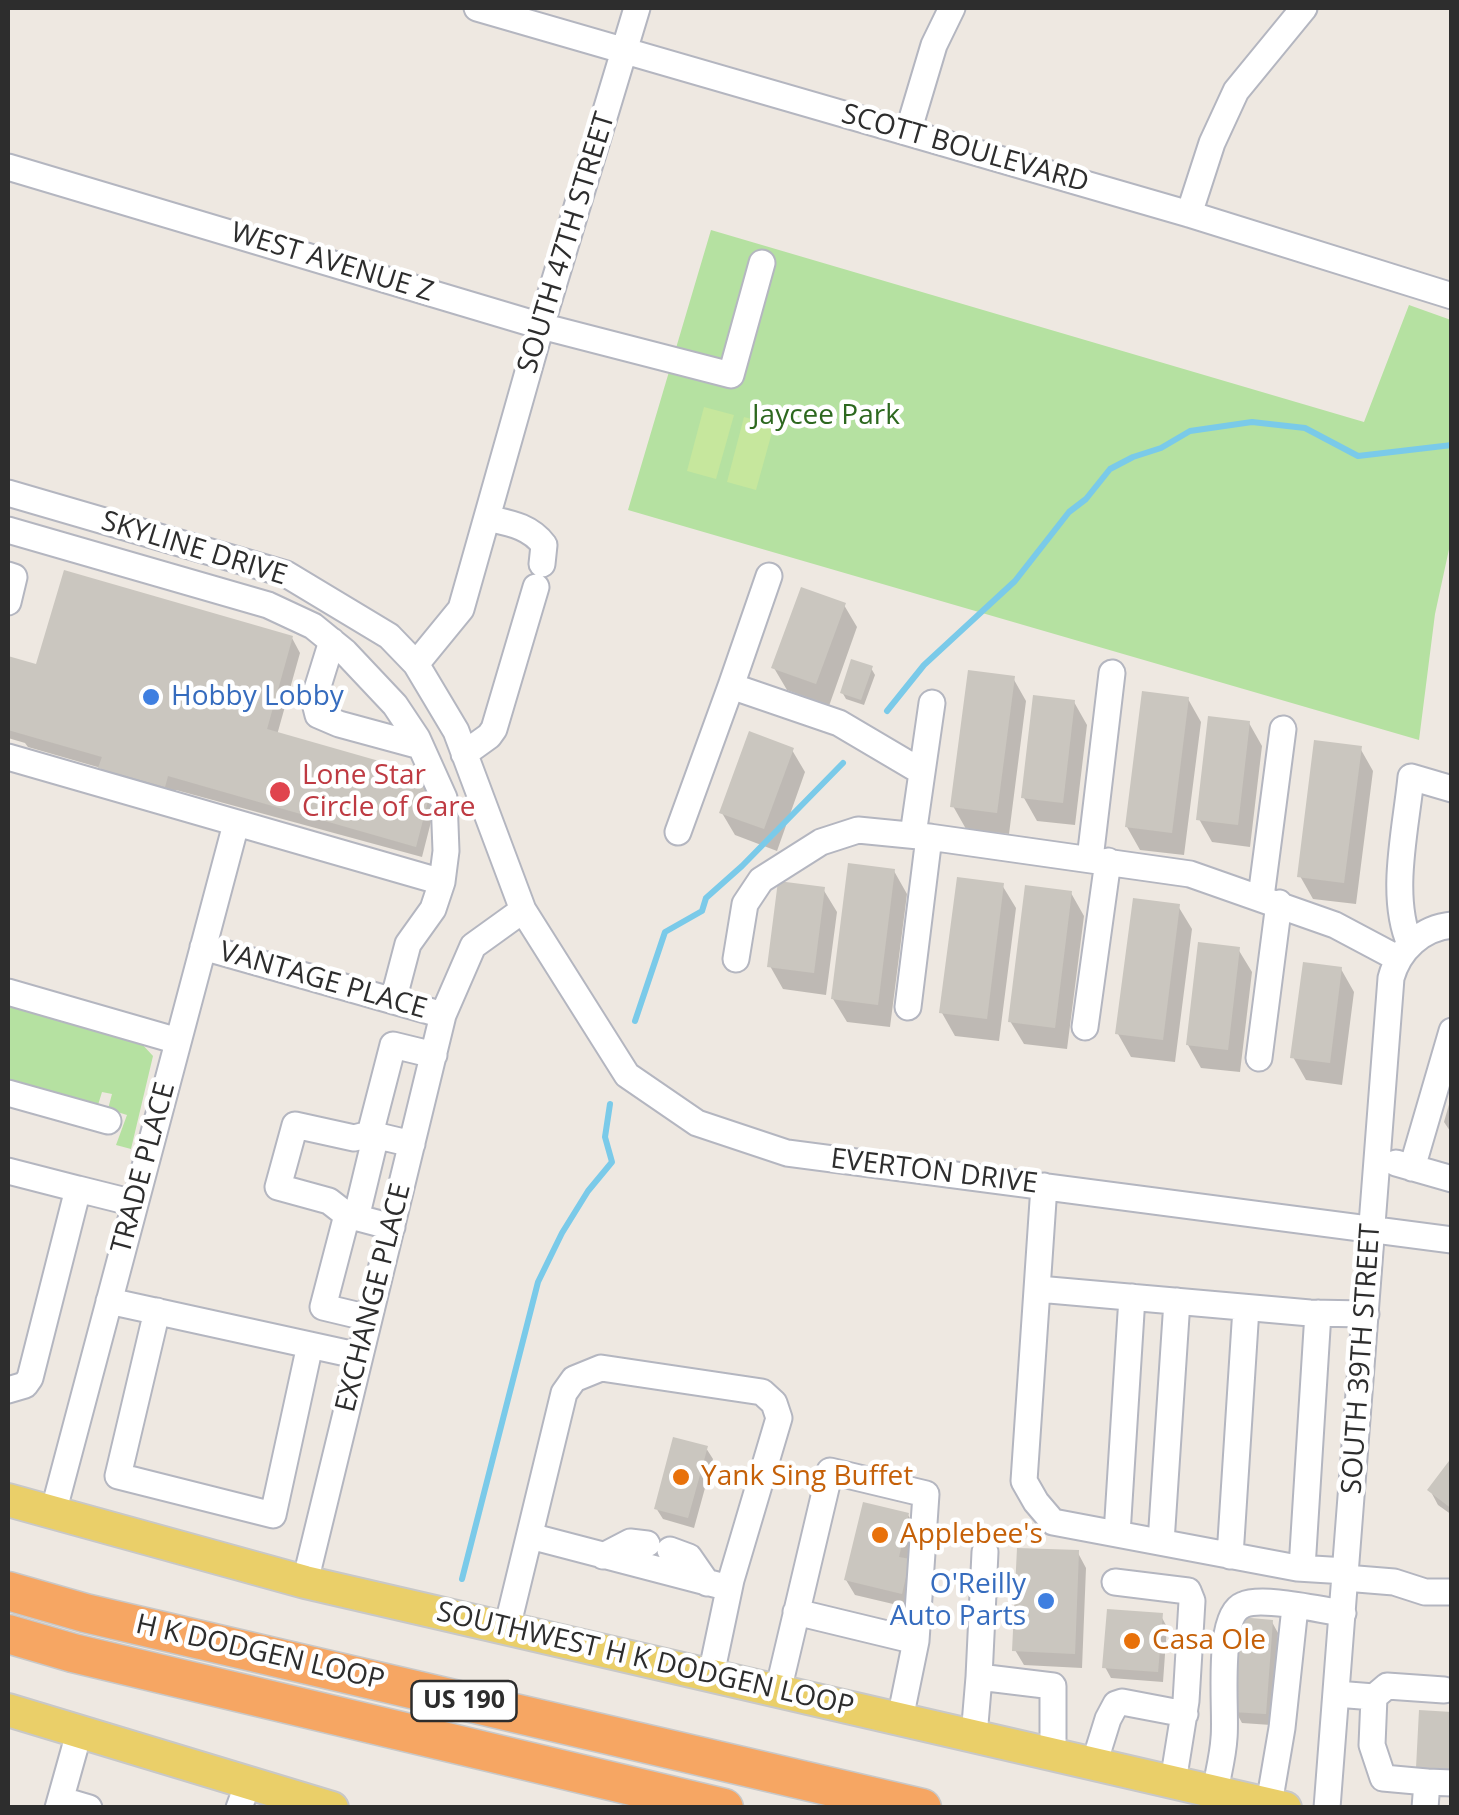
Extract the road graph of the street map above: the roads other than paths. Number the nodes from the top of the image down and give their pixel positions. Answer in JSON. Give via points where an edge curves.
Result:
{"nodes":[{"id":1,"x":477,"y":8,"type":"edge"},
{"id":2,"x":637,"y":8,"type":"edge"},
{"id":3,"x":952,"y":8,"type":"edge"},
{"id":4,"x":1304,"y":8,"type":"edge"},
{"id":5,"x":626,"y":50,"type":"junction"},
{"id":6,"x":908,"y":132,"type":"junction"},
{"id":7,"x":8,"y":167,"type":"edge"},
{"id":8,"x":1190,"y":214,"type":"junction"},
{"id":9,"x":762,"y":263,"type":"dead end"},
{"id":10,"x":1452,"y":296,"type":"edge"},
{"id":11,"x":541,"y":326,"type":"junction"},
{"id":12,"x":8,"y":493,"type":"edge"},
{"id":13,"x":487,"y":518,"type":"junction"},
{"id":14,"x":8,"y":530,"type":"edge"},
{"id":15,"x":8,"y":575,"type":"edge"},
{"id":16,"x":769,"y":576,"type":"dead end"},
{"id":17,"x":8,"y":602,"type":"edge"},
{"id":18,"x":332,"y":642,"type":"junction"},
{"id":19,"x":416,"y":664,"type":"junction"},
{"id":20,"x":1112,"y":673,"type":"dead end"},
{"id":21,"x":730,"y":686,"type":"junction"},
{"id":22,"x":932,"y":703,"type":"dead end"},
{"id":23,"x":1284,"y":729,"type":"dead end"},
{"id":24,"x":420,"y":746,"type":"junction"},
{"id":25,"x":464,"y":754,"type":"junction"},
{"id":26,"x":8,"y":757,"type":"edge"},
{"id":27,"x":922,"y":772,"type":"junction"},
{"id":28,"x":1452,"y":789,"type":"edge"},
{"id":29,"x":236,"y":824,"type":"junction"},
{"id":30,"x":678,"y":832,"type":"dead end"},
{"id":31,"x":921,"y":836,"type":"junction"},
{"id":32,"x":1099,"y":860,"type":"junction"},
{"id":33,"x":442,"y":882,"type":"junction"},
{"id":34,"x":1270,"y":900,"type":"junction"},
{"id":35,"x":523,"y":910,"type":"junction"},
{"id":36,"x":1442,"y":927,"type":"edge"},
{"id":37,"x":203,"y":946,"type":"junction"},
{"id":38,"x":1404,"y":951,"type":"junction"},
{"id":39,"x":736,"y":959,"type":"dead end"},
{"id":40,"x":8,"y":992,"type":"edge"},
{"id":41,"x":394,"y":1000,"type":"junction"},
{"id":42,"x":908,"y":1007,"type":"dead end"},
{"id":43,"x":444,"y":1015,"type":"junction"},
{"id":44,"x":1085,"y":1027,"type":"dead end"},
{"id":45,"x":1452,"y":1031,"type":"edge"},
{"id":46,"x":178,"y":1042,"type":"junction"},
{"id":47,"x":434,"y":1055,"type":"junction"},
{"id":48,"x":1259,"y":1058,"type":"dead end"},
{"id":49,"x":8,"y":1093,"type":"edge"},
{"id":50,"x":108,"y":1122,"type":"dead end"},
{"id":51,"x":373,"y":1134,"type":"junction"},
{"id":52,"x":412,"y":1144,"type":"junction"},
{"id":53,"x":1377,"y":1158,"type":"junction"},
{"id":54,"x":1412,"y":1168,"type":"junction"},
{"id":55,"x":8,"y":1171,"type":"edge"},
{"id":56,"x":1452,"y":1178,"type":"edge"},
{"id":57,"x":1044,"y":1186,"type":"junction"},
{"id":58,"x":78,"y":1189,"type":"junction"},
{"id":59,"x":134,"y":1203,"type":"junction"},
{"id":60,"x":351,"y":1216,"type":"junction"},
{"id":61,"x":392,"y":1227,"type":"junction"},
{"id":62,"x":1372,"y":1228,"type":"junction"},
{"id":63,"x":1452,"y":1240,"type":"edge"},
{"id":64,"x":1038,"y":1289,"type":"junction"},
{"id":65,"x":1132,"y":1297,"type":"junction"},
{"id":66,"x":109,"y":1301,"type":"junction"},
{"id":67,"x":1177,"y":1301,"type":"junction"},
{"id":68,"x":1246,"y":1308,"type":"junction"},
{"id":69,"x":157,"y":1311,"type":"junction"},
{"id":70,"x":1318,"y":1313,"type":"junction"},
{"id":71,"x":1366,"y":1314,"type":"junction"},
{"id":72,"x":369,"y":1318,"type":"junction"},
{"id":73,"x":310,"y":1345,"type":"junction"},
{"id":74,"x":360,"y":1356,"type":"junction"},
{"id":75,"x":8,"y":1390,"type":"edge"},
{"id":76,"x":8,"y":1500,"type":"edge"},
{"id":77,"x":53,"y":1513,"type":"junction"},
{"id":78,"x":1117,"y":1534,"type":"junction"},
{"id":79,"x":530,"y":1536,"type":"junction"},
{"id":80,"x":1161,"y":1542,"type":"junction"},
{"id":81,"x":984,"y":1552,"type":"dead end"},
{"id":82,"x":603,"y":1556,"type":"junction"},
{"id":83,"x":1230,"y":1556,"type":"junction"},
{"id":84,"x":1302,"y":1568,"type":"junction"},
{"id":85,"x":1346,"y":1574,"type":"junction"},
{"id":86,"x":305,"y":1582,"type":"junction"},
{"id":87,"x":1114,"y":1582,"type":"dead end"},
{"id":88,"x":718,"y":1585,"type":"junction"},
{"id":89,"x":8,"y":1591,"type":"edge"},
{"id":90,"x":1452,"y":1592,"type":"edge"},
{"id":91,"x":1295,"y":1608,"type":"junction"},
{"id":92,"x":796,"y":1612,"type":"junction"},
{"id":93,"x":1342,"y":1613,"type":"junction"},
{"id":94,"x":507,"y":1628,"type":"junction"},
{"id":95,"x":8,"y":1634,"type":"edge"},
{"id":96,"x":916,"y":1641,"type":"junction"},
{"id":97,"x":711,"y":1676,"type":"junction"},
{"id":98,"x":979,"y":1678,"type":"junction"},
{"id":99,"x":1444,"y":1690,"type":"dead end"},
{"id":100,"x":778,"y":1691,"type":"junction"},
{"id":101,"x":1336,"y":1694,"type":"junction"},
{"id":102,"x":1374,"y":1697,"type":"junction"},
{"id":103,"x":8,"y":1710,"type":"edge"},
{"id":104,"x":1185,"y":1714,"type":"junction"},
{"id":105,"x":900,"y":1719,"type":"junction"},
{"id":106,"x":79,"y":1733,"type":"junction"},
{"id":107,"x":974,"y":1736,"type":"junction"},
{"id":108,"x":1053,"y":1754,"type":"junction"},
{"id":109,"x":1094,"y":1764,"type":"junction"},
{"id":110,"x":1173,"y":1782,"type":"junction"},
{"id":111,"x":1435,"y":1791,"type":"edge"},
{"id":112,"x":1215,"y":1792,"type":"junction"},
{"id":113,"x":243,"y":1795,"type":"edge"},
{"id":114,"x":60,"y":1804,"type":"edge"},
{"id":115,"x":1277,"y":1806,"type":"edge"},
{"id":116,"x":89,"y":1808,"type":"edge"},
{"id":117,"x":332,"y":1808,"type":"edge"},
{"id":118,"x":724,"y":1808,"type":"edge"},
{"id":119,"x":922,"y":1808,"type":"edge"},
{"id":120,"x":1327,"y":1808,"type":"edge"}],
"edges":[{"from":1,"to":5,"type":"street","name":"SCOTT BOULEVARD"},
{"from":2,"to":5,"type":"street","name":"SOUTH 47TH STREET"},
{"from":3,"to":6,"type":"street"},
{"from":4,"to":8,"type":"street","via":[[1236,92]]},
{"from":5,"to":6,"type":"street","name":"SCOTT BOULEVARD"},
{"from":5,"to":11,"type":"street","name":"SOUTH 47TH STREET"},
{"from":6,"to":8,"type":"street","name":"SCOTT BOULEVARD"},
{"from":7,"to":11,"type":"street","name":"WEST AVENUE Z"},
{"from":8,"to":10,"type":"street","name":"SCOTT BOULEVARD"},
{"from":9,"to":11,"type":"street","name":"WEST AVENUE Z","via":[[731,375]]},
{"from":11,"to":13,"type":"street","name":"SOUTH 47TH STREET"},
{"from":12,"to":19,"type":"street","name":"SKYLINE DRIVE","via":[[286,574],[389,636]]},
{"from":13,"to":19,"type":"street","name":"SOUTH 47TH STREET","via":[[461,609]]},
{"from":13,"to":25,"type":"street","via":[[523,527],[544,545],[494,729]]},
{"from":14,"to":18,"type":"street","via":[[268,605]]},
{"from":15,"to":17,"type":"street","via":[[14,577]]},
{"from":16,"to":21,"type":"street"},
{"from":18,"to":24,"type":"street","via":[[395,705]]},
{"from":18,"to":24,"type":"street","via":[[314,699],[318,715]]},
{"from":19,"to":25,"type":"street","name":"SKYLINE DRIVE"},
{"from":20,"to":32,"type":"street"},
{"from":21,"to":27,"type":"street","via":[[839,724]]},
{"from":21,"to":30,"type":"street"},
{"from":22,"to":27,"type":"street"},
{"from":23,"to":34,"type":"street"},
{"from":24,"to":33,"type":"street","via":[[444,798]]},
{"from":25,"to":35,"type":"street","name":"EVERTON DRIVE"},
{"from":26,"to":29,"type":"street"},
{"from":27,"to":31,"type":"street"},
{"from":28,"to":38,"type":"street","via":[[1412,778],[1399,903]]},
{"from":29,"to":33,"type":"street"},
{"from":29,"to":37,"type":"street","name":"TRADE PLACE"},
{"from":31,"to":32,"type":"street"},
{"from":31,"to":39,"type":"street","via":[[840,834],[761,880],[745,904]]},
{"from":31,"to":42,"type":"street"},
{"from":32,"to":34,"type":"street","via":[[1190,874]]},
{"from":32,"to":44,"type":"street"},
{"from":33,"to":41,"type":"street","via":[[408,944]]},
{"from":34,"to":38,"type":"street"},
{"from":34,"to":48,"type":"street"},
{"from":35,"to":43,"type":"street","name":"EXCHANGE PLACE","via":[[473,946]]},
{"from":35,"to":57,"type":"street","name":"EVERTON DRIVE","via":[[627,1075],[697,1123],[787,1154]]},
{"from":36,"to":38,"type":"street"},
{"from":37,"to":41,"type":"street","name":"VANTAGE PLACE"},
{"from":37,"to":46,"type":"street","name":"TRADE PLACE"},
{"from":38,"to":53,"type":"street","name":"SOUTH 39TH STREET","via":[[1392,978]]},
{"from":40,"to":46,"type":"street"},
{"from":41,"to":43,"type":"street","name":"VANTAGE PLACE"},
{"from":43,"to":47,"type":"street","name":"EXCHANGE PLACE"},
{"from":45,"to":54,"type":"street"},
{"from":46,"to":59,"type":"street","name":"TRADE PLACE"},
{"from":47,"to":51,"type":"street","via":[[393,1044]]},
{"from":47,"to":52,"type":"street","name":"EXCHANGE PLACE"},
{"from":49,"to":50,"type":"street"},
{"from":51,"to":52,"type":"street"},
{"from":51,"to":60,"type":"street"},
{"from":51,"to":60,"type":"street","via":[[354,1138],[295,1124],[278,1187]]},
{"from":52,"to":61,"type":"street","name":"EXCHANGE PLACE"},
{"from":53,"to":54,"type":"street"},
{"from":53,"to":62,"type":"street","name":"SOUTH 39TH STREET"},
{"from":54,"to":56,"type":"street"},
{"from":55,"to":58,"type":"street"},
{"from":57,"to":62,"type":"street","name":"EVERTON DRIVE"},
{"from":57,"to":64,"type":"street"},
{"from":58,"to":59,"type":"street"},
{"from":58,"to":75,"type":"street","via":[[30,1378]]},
{"from":59,"to":66,"type":"street","name":"TRADE PLACE"},
{"from":60,"to":61,"type":"street"},
{"from":60,"to":72,"type":"street","via":[[324,1307]]},
{"from":61,"to":72,"type":"street","name":"EXCHANGE PLACE"},
{"from":62,"to":63,"type":"street","name":"EVERTON DRIVE"},
{"from":62,"to":71,"type":"street","name":"SOUTH 39TH STREET"},
{"from":64,"to":65,"type":"street"},
{"from":64,"to":78,"type":"street","via":[[1024,1481],[1053,1522]]},
{"from":65,"to":67,"type":"street"},
{"from":65,"to":78,"type":"street"},
{"from":66,"to":69,"type":"street"},
{"from":66,"to":77,"type":"street","name":"TRADE PLACE"},
{"from":67,"to":68,"type":"street"},
{"from":67,"to":80,"type":"street"},
{"from":68,"to":70,"type":"street"},
{"from":68,"to":83,"type":"street"},
{"from":69,"to":73,"type":"street"},
{"from":69,"to":73,"type":"street","via":[[118,1476],[274,1515]]},
{"from":70,"to":71,"type":"street"},
{"from":70,"to":84,"type":"street"},
{"from":71,"to":85,"type":"street","name":"SOUTH 39TH STREET"},
{"from":72,"to":74,"type":"street","name":"EXCHANGE PLACE"},
{"from":73,"to":74,"type":"street"},
{"from":74,"to":86,"type":"street","name":"EXCHANGE PLACE"},
{"from":76,"to":77,"type":"main road","name":"SOUTHWEST H K DODGEN LOOP"},
{"from":77,"to":86,"type":"main road","name":"SOUTHWEST H K DODGEN LOOP"},
{"from":78,"to":80,"type":"street"},
{"from":79,"to":82,"type":"street"},
{"from":79,"to":88,"type":"street","via":[[564,1393],[574,1379],[602,1368],[762,1392],[779,1418]]},
{"from":79,"to":94,"type":"street"},
{"from":80,"to":83,"type":"street"},
{"from":81,"to":98,"type":"street"},
{"from":82,"to":88,"type":"street"},
{"from":82,"to":88,"type":"street","via":[[630,1542],[658,1547],[689,1557]]},
{"from":83,"to":84,"type":"street"},
{"from":84,"to":85,"type":"street"},
{"from":85,"to":90,"type":"street"},
{"from":85,"to":93,"type":"street","name":"SOUTH 39TH STREET"},
{"from":86,"to":94,"type":"main road","name":"SOUTHWEST H K DODGEN LOOP"},
{"from":87,"to":104,"type":"street","via":[[1188,1591]]},
{"from":88,"to":97,"type":"street"},
{"from":89,"to":119,"type":"highway","name":"H K DODGEN LOOP","number":"US 190"},
{"from":91,"to":93,"type":"street"},
{"from":91,"to":112,"type":"street","via":[[1262,1602],[1242,1604],[1233,1613]]},
{"from":91,"to":115,"type":"street"},
{"from":92,"to":96,"type":"street"},
{"from":92,"to":96,"type":"street","via":[[830,1471],[926,1494]]},
{"from":92,"to":100,"type":"street"},
{"from":93,"to":101,"type":"street","name":"SOUTH 39TH STREET"},
{"from":94,"to":97,"type":"main road","name":"SOUTHWEST H K DODGEN LOOP"},
{"from":95,"to":118,"type":"highway","name":"H K DODGEN LOOP","number":"US 190"},
{"from":96,"to":105,"type":"street"},
{"from":97,"to":100,"type":"main road","name":"SOUTHWEST H K DODGEN LOOP"},
{"from":98,"to":107,"type":"street"},
{"from":98,"to":108,"type":"street","via":[[1054,1686]]},
{"from":99,"to":102,"type":"street","via":[[1387,1686]]},
{"from":100,"to":105,"type":"main road","name":"SOUTHWEST H K DODGEN LOOP"},
{"from":101,"to":102,"type":"street"},
{"from":101,"to":120,"type":"street","name":"SOUTH 39TH STREET"},
{"from":102,"to":111,"type":"street","via":[[1372,1744],[1383,1778]]},
{"from":103,"to":106,"type":"main road"},
{"from":104,"to":109,"type":"street","via":[[1116,1704]]},
{"from":104,"to":110,"type":"street"},
{"from":105,"to":107,"type":"main road","name":"SOUTHWEST H K DODGEN LOOP"},
{"from":106,"to":113,"type":"main road"},
{"from":106,"to":114,"type":"street"},
{"from":107,"to":108,"type":"main road","name":"SOUTHWEST H K DODGEN LOOP"},
{"from":108,"to":109,"type":"main road","name":"SOUTHWEST H K DODGEN LOOP"},
{"from":109,"to":110,"type":"main road","name":"SOUTHWEST H K DODGEN LOOP"},
{"from":110,"to":112,"type":"main road","name":"SOUTHWEST H K DODGEN LOOP"},
{"from":112,"to":115,"type":"main road","name":"SOUTHWEST H K DODGEN LOOP"},
{"from":113,"to":117,"type":"main road"},
{"from":114,"to":116,"type":"street"}]}
